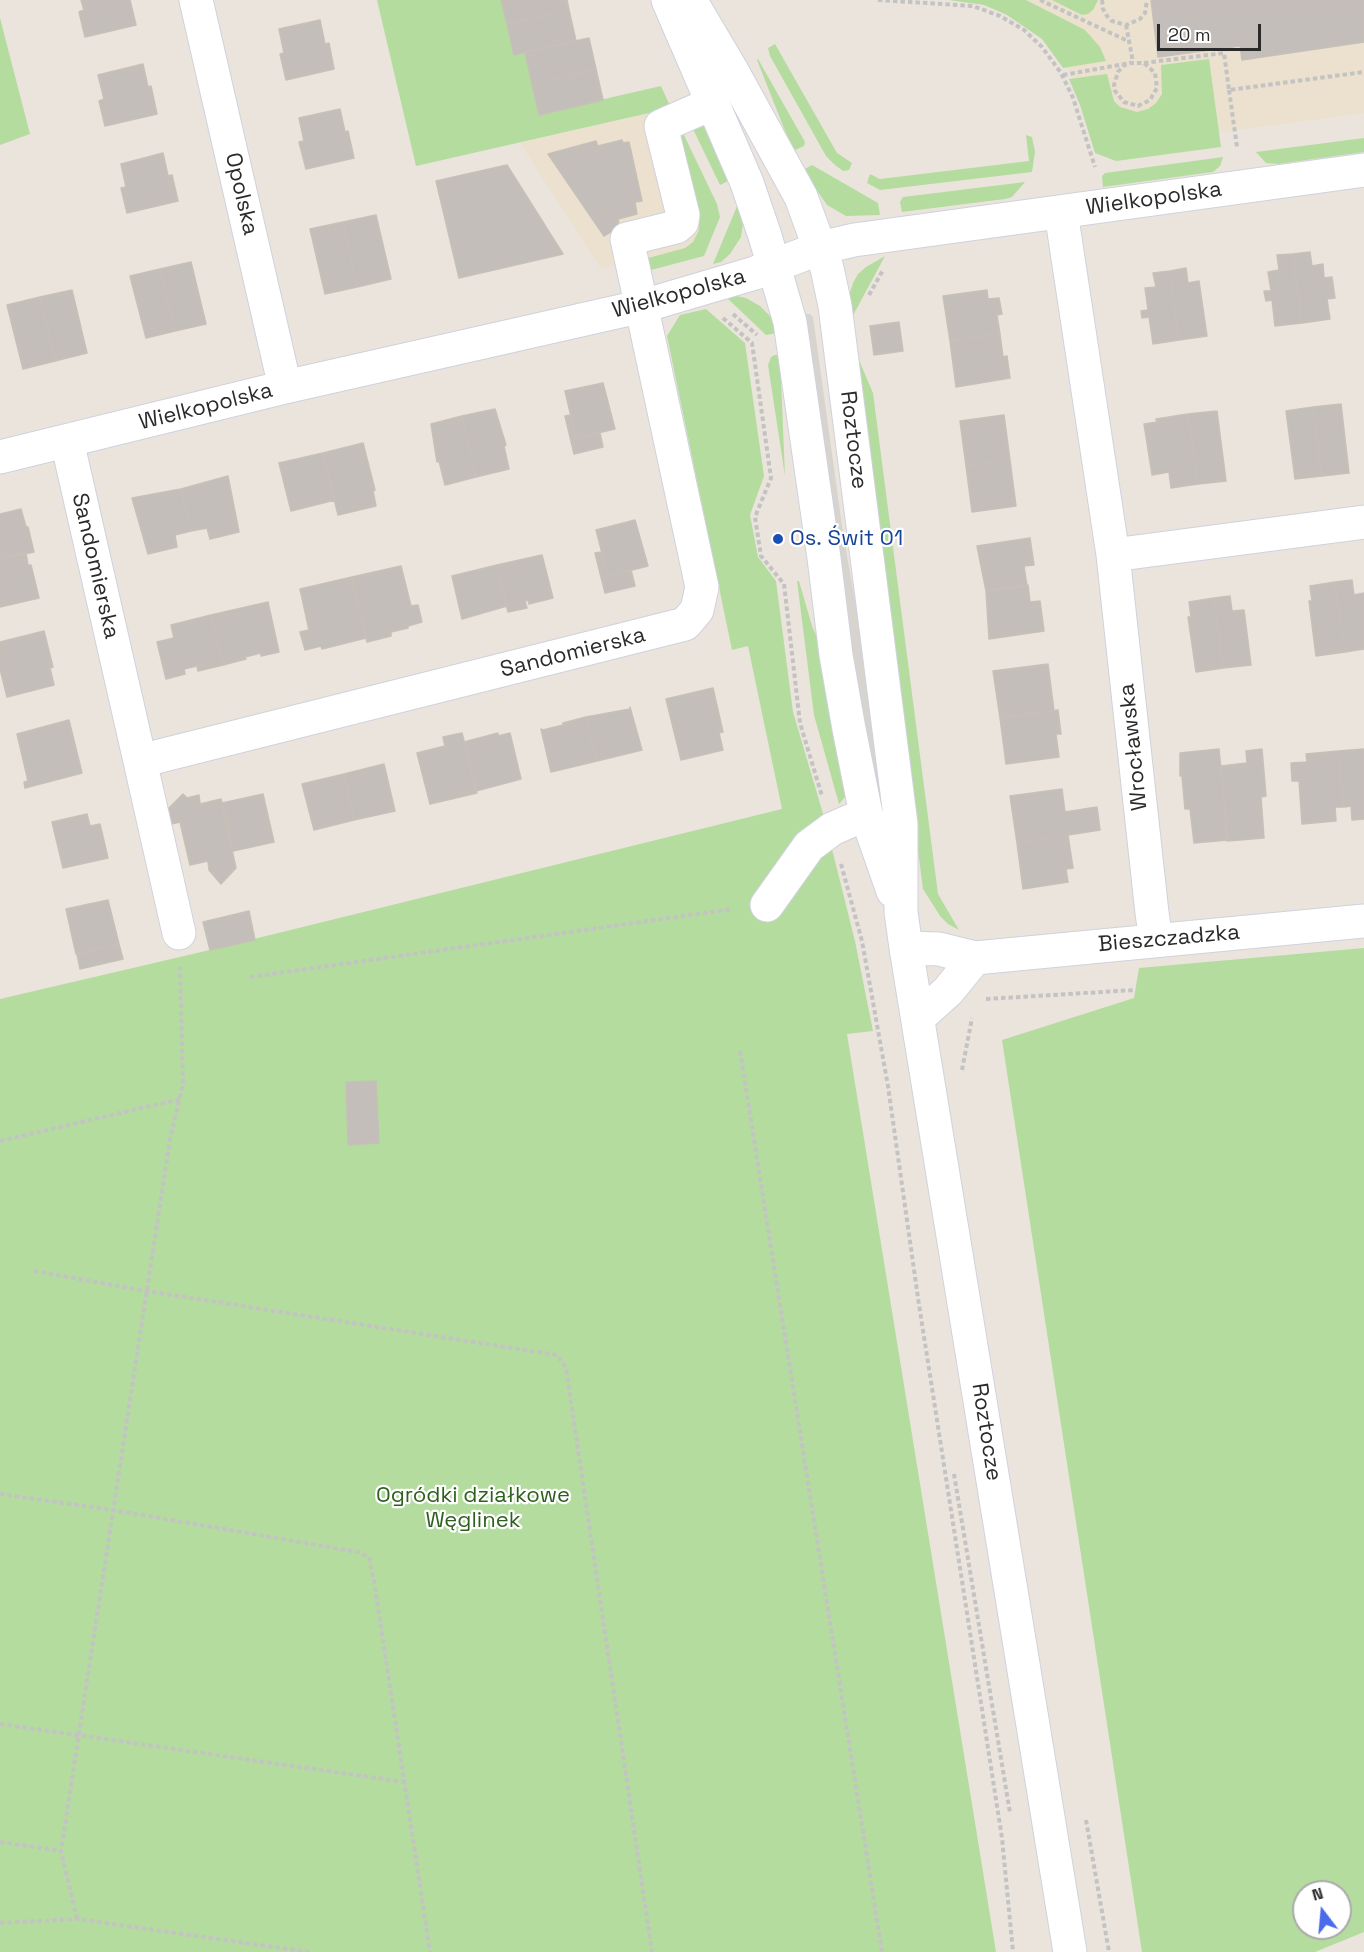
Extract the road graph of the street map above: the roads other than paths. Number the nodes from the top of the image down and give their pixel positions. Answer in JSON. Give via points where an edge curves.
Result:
{"nodes":[{"id":1,"x":196,"y":0,"type":"edge"},
{"id":2,"x":668,"y":0,"type":"edge"},
{"id":3,"x":690,"y":0,"type":"edge"},
{"id":4,"x":713,"y":103,"type":"junction"},
{"id":5,"x":1364,"y":170,"type":"edge"},
{"id":6,"x":1061,"y":212,"type":"junction"},
{"id":7,"x":820,"y":248,"type":"junction"},
{"id":8,"x":774,"y":265,"type":"junction"},
{"id":9,"x":642,"y":306,"type":"junction"},
{"id":10,"x":285,"y":387,"type":"junction"},
{"id":11,"x":67,"y":441,"type":"junction"},
{"id":12,"x":0,"y":457,"type":"edge"},
{"id":13,"x":1364,"y":522,"type":"edge"},
{"id":14,"x":1113,"y":555,"type":"junction"},
{"id":15,"x":140,"y":761,"type":"junction"},
{"id":16,"x":866,"y":814,"type":"junction"},
{"id":17,"x":767,"y":904,"type":"road end"},
{"id":18,"x":901,"y":912,"type":"junction"},
{"id":19,"x":1364,"y":921,"type":"edge"},
{"id":20,"x":180,"y":933,"type":"road end"},
{"id":21,"x":1156,"y":940,"type":"junction"},
{"id":22,"x":906,"y":948,"type":"junction"},
{"id":23,"x":975,"y":958,"type":"junction"},
{"id":24,"x":918,"y":1018,"type":"junction"},
{"id":25,"x":1070,"y":1952,"type":"edge"}],
"edges":[{"from":1,"to":10,"type":"street","name":"Opolska"},
{"from":2,"to":4,"type":"street","name":"Roztocze"},
{"from":3,"to":7,"type":"street","name":"Roztocze","via":[[796,186]]},
{"from":4,"to":8,"type":"street","name":"Roztocze","via":[[747,183]]},
{"from":4,"to":9,"type":"street","name":"Sandomierska","via":[[661,126],[684,219],[676,227],[627,239]]},
{"from":5,"to":6,"type":"street","name":"Wielkopolska"},
{"from":6,"to":7,"type":"street","name":"Wielkopolska"},
{"from":6,"to":14,"type":"street","name":"Wrocławska"},
{"from":7,"to":8,"type":"street","name":"Wielkopolska"},
{"from":7,"to":18,"type":"street","name":"Roztocze","via":[[835,306],[901,824]]},
{"from":8,"to":9,"type":"street","name":"Wielkopolska"},
{"from":8,"to":16,"type":"street","name":"Roztocze","via":[[794,344],[836,655]]},
{"from":9,"to":10,"type":"street","name":"Wielkopolska"},
{"from":9,"to":15,"type":"street","name":"Sandomierska","via":[[702,587],[698,610],[685,624]]},
{"from":10,"to":11,"type":"street","name":"Wielkopolska"},
{"from":11,"to":12,"type":"street","name":"Wielkopolska"},
{"from":11,"to":15,"type":"street","name":"Sandomierska"},
{"from":13,"to":14,"type":"street"},
{"from":14,"to":21,"type":"street","name":"Wrocławska"},
{"from":15,"to":20,"type":"street","name":"Sandomierska"},
{"from":16,"to":17,"type":"street","via":[[832,829],[809,846]]},
{"from":16,"to":18,"type":"street","name":"Roztocze"},
{"from":18,"to":22,"type":"street","name":"Roztocze"},
{"from":19,"to":21,"type":"street","name":"Bieszczadzka"},
{"from":21,"to":23,"type":"street","name":"Bieszczadzka"},
{"from":22,"to":23,"type":"street","name":"Bieszczadzka","via":[[939,949]]},
{"from":22,"to":24,"type":"street","name":"Roztocze"},
{"from":23,"to":24,"type":"street","via":[[948,991]]},
{"from":24,"to":25,"type":"street","name":"Roztocze"}]}
